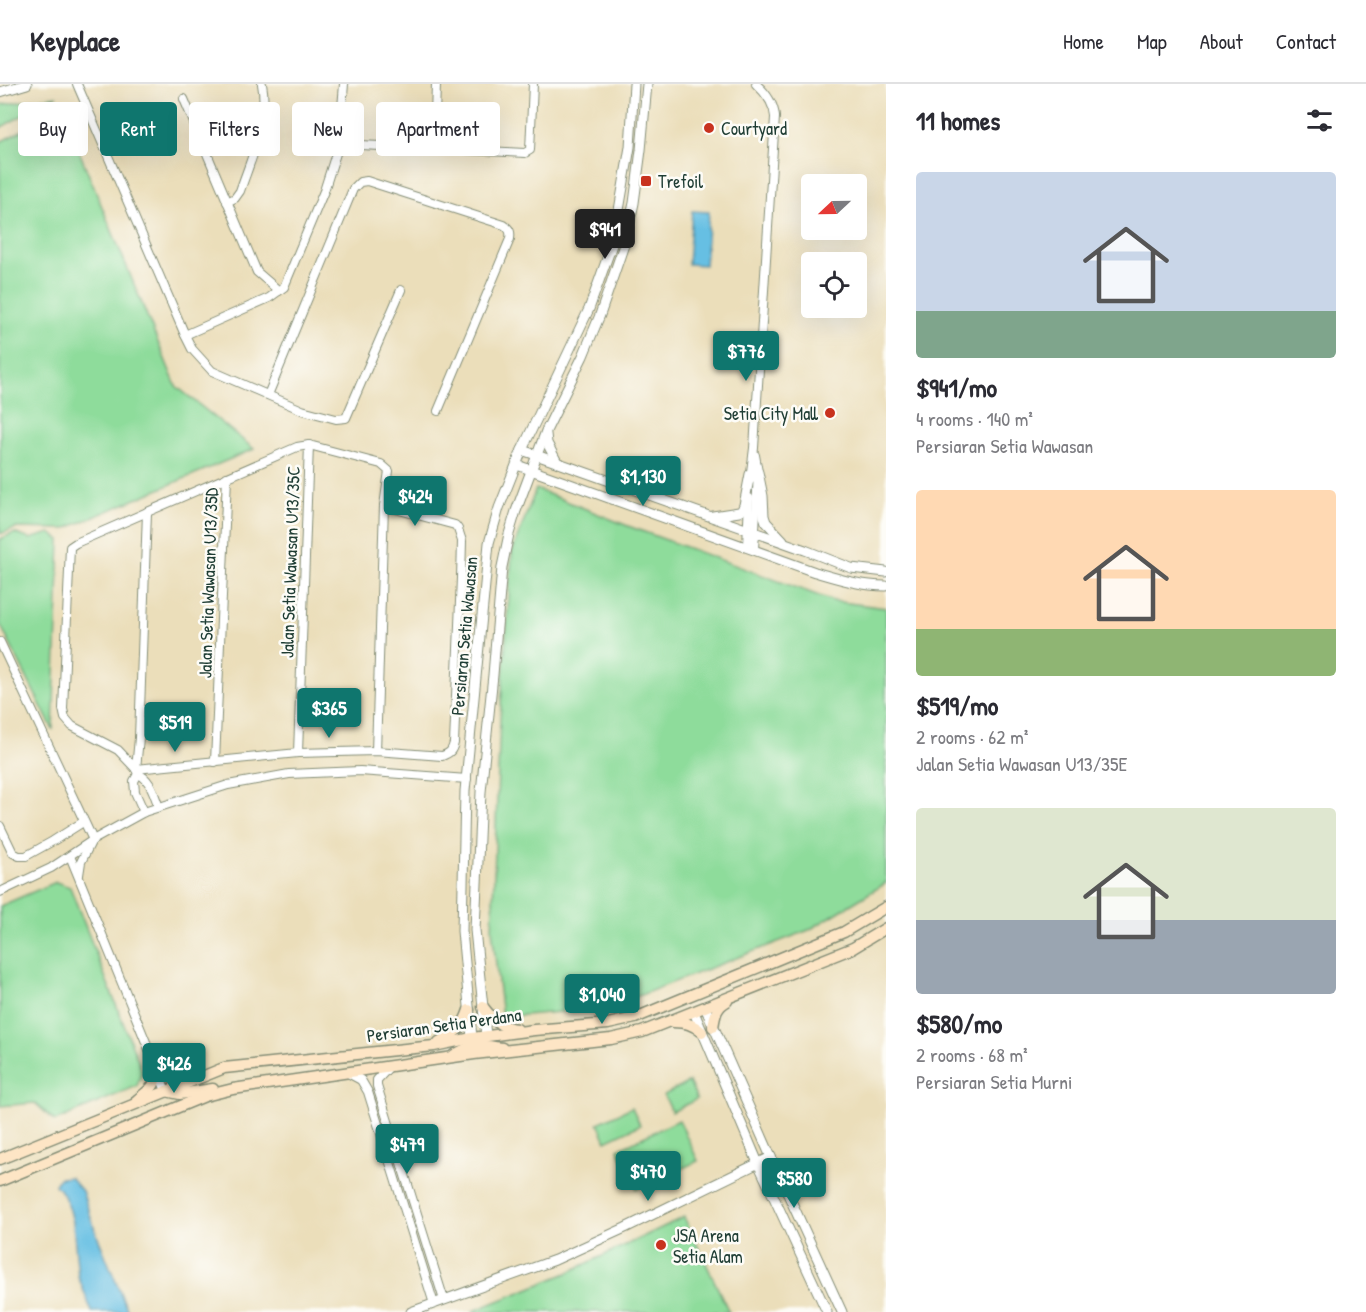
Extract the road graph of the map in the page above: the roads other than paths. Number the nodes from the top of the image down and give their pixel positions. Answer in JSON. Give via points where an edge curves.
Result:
{"nodes":[{"id":1,"x":27,"y":84,"type":"edge"},
{"id":2,"x":77,"y":84,"type":"edge"},
{"id":3,"x":262,"y":84,"type":"edge"},
{"id":4,"x":344,"y":84,"type":"edge"},
{"id":5,"x":436,"y":84,"type":"edge"},
{"id":6,"x":533,"y":84,"type":"edge"},
{"id":7,"x":634,"y":84,"type":"edge"},
{"id":8,"x":647,"y":84,"type":"edge"},
{"id":9,"x":653,"y":84,"type":"edge"},
{"id":10,"x":756,"y":84,"type":"edge"},
{"id":11,"x":0,"y":92,"type":"edge"},
{"id":12,"x":646,"y":98,"type":"junction"},
{"id":13,"x":184,"y":99,"type":"dead end"},
{"id":14,"x":342,"y":102,"type":"edge"},
{"id":15,"x":435,"y":102,"type":"edge"},
{"id":16,"x":500,"y":152,"type":"edge"},
{"id":17,"x":335,"y":156,"type":"edge"},
{"id":18,"x":227,"y":202,"type":"junction"},
{"id":19,"x":401,"y":290,"type":"dead end"},
{"id":20,"x":279,"y":291,"type":"junction"},
{"id":21,"x":185,"y":335,"type":"junction"},
{"id":22,"x":268,"y":395,"type":"junction"},
{"id":23,"x":438,"y":411,"type":"dead end"},
{"id":24,"x":546,"y":431,"type":"junction"},
{"id":25,"x":309,"y":445,"type":"junction"},
{"id":26,"x":522,"y":450,"type":"junction"},
{"id":27,"x":537,"y":455,"type":"junction"},
{"id":28,"x":557,"y":462,"type":"junction"},
{"id":29,"x":517,"y":465,"type":"junction"},
{"id":30,"x":531,"y":470,"type":"junction"},
{"id":31,"x":754,"y":473,"type":"junction"},
{"id":32,"x":227,"y":477,"type":"junction"},
{"id":33,"x":550,"y":477,"type":"junction"},
{"id":34,"x":527,"y":483,"type":"junction"},
{"id":35,"x":384,"y":506,"type":"junction"},
{"id":36,"x":147,"y":512,"type":"junction"},
{"id":37,"x":711,"y":516,"type":"junction"},
{"id":38,"x":751,"y":531,"type":"junction"},
{"id":39,"x":787,"y":543,"type":"junction"},
{"id":40,"x":750,"y":549,"type":"junction"},
{"id":41,"x":886,"y":572,"type":"edge"},
{"id":42,"x":886,"y":586,"type":"edge"},
{"id":43,"x":0,"y":642,"type":"edge"},
{"id":44,"x":376,"y":751,"type":"junction"},
{"id":45,"x":298,"y":753,"type":"junction"},
{"id":46,"x":215,"y":762,"type":"junction"},
{"id":47,"x":484,"y":767,"type":"junction"},
{"id":48,"x":137,"y":772,"type":"junction"},
{"id":49,"x":466,"y":779,"type":"junction"},
{"id":50,"x":481,"y":795,"type":"junction"},
{"id":51,"x":159,"y":807,"type":"junction"},
{"id":52,"x":144,"y":812,"type":"junction"},
{"id":53,"x":83,"y":822,"type":"junction"},
{"id":54,"x":0,"y":826,"type":"edge"},
{"id":55,"x":92,"y":841,"type":"junction"},
{"id":56,"x":70,"y":856,"type":"junction"},
{"id":57,"x":55,"y":866,"type":"junction"},
{"id":58,"x":78,"y":877,"type":"junction"},
{"id":59,"x":0,"y":892,"type":"edge"},
{"id":60,"x":886,"y":907,"type":"edge"},
{"id":61,"x":886,"y":928,"type":"edge"},
{"id":62,"x":716,"y":985,"type":"junction"},
{"id":63,"x":740,"y":993,"type":"junction"},
{"id":64,"x":669,"y":1004,"type":"junction"},
{"id":65,"x":483,"y":1007,"type":"junction"},
{"id":66,"x":698,"y":1007,"type":"junction"},
{"id":67,"x":469,"y":1010,"type":"junction"},
{"id":68,"x":667,"y":1022,"type":"junction"},
{"id":69,"x":713,"y":1027,"type":"junction"},
{"id":70,"x":534,"y":1030,"type":"junction"},
{"id":71,"x":702,"y":1032,"type":"junction"},
{"id":72,"x":479,"y":1039,"type":"junction"},
{"id":73,"x":434,"y":1046,"type":"junction"},
{"id":74,"x":514,"y":1050,"type":"junction"},
{"id":75,"x":450,"y":1058,"type":"junction"},
{"id":76,"x":390,"y":1066,"type":"junction"},
{"id":77,"x":155,"y":1067,"type":"junction"},
{"id":78,"x":347,"y":1072,"type":"junction"},
{"id":79,"x":204,"y":1076,"type":"junction"},
{"id":80,"x":228,"y":1090,"type":"junction"},
{"id":81,"x":166,"y":1091,"type":"junction"},
{"id":82,"x":128,"y":1107,"type":"junction"},
{"id":83,"x":748,"y":1140,"type":"junction"},
{"id":84,"x":771,"y":1157,"type":"junction"},
{"id":85,"x":0,"y":1159,"type":"edge"},
{"id":86,"x":758,"y":1163,"type":"junction"},
{"id":87,"x":743,"y":1171,"type":"junction"},
{"id":88,"x":0,"y":1181,"type":"edge"},
{"id":89,"x":767,"y":1183,"type":"junction"},
{"id":90,"x":444,"y":1300,"type":"junction"},
{"id":91,"x":434,"y":1304,"type":"junction"},
{"id":92,"x":411,"y":1312,"type":"edge"},
{"id":93,"x":827,"y":1312,"type":"edge"},
{"id":94,"x":842,"y":1312,"type":"edge"}],
"edges":[{"from":1,"to":11,"type":"street"},
{"from":2,"to":21,"type":"street"},
{"from":3,"to":18,"type":"street","via":[[261,130],[240,191]]},
{"from":4,"to":14,"type":"street"},
{"from":5,"to":15,"type":"street"},
{"from":6,"to":16,"type":"street","via":[[530,150]]},
{"from":7,"to":26,"type":"street","name":"Persiaran Setia Wawasan","via":[[630,147],[614,239],[589,309]]},
{"from":8,"to":12,"type":"street","name":"Persiaran Setia Wawasan"},
{"from":9,"to":12,"type":"street"},
{"from":10,"to":31,"type":"street","via":[[775,108],[775,117]]},
{"from":12,"to":24,"type":"street","name":"Persiaran Setia Wawasan","via":[[626,239],[600,315]]},
{"from":13,"to":18,"type":"street"},
{"from":17,"to":20,"type":"street","via":[[324,191]]},
{"from":18,"to":20,"type":"street","via":[[257,272]]},
{"from":19,"to":22,"type":"street","via":[[346,418],[302,410]]},
{"from":20,"to":21,"type":"street"},
{"from":21,"to":22,"type":"street","via":[[212,371]]},
{"from":22,"to":23,"type":"street","via":[[353,189],[367,181],[504,225],[511,233]]},
{"from":24,"to":27,"type":"street","name":"Persiaran Setia Wawasan"},
{"from":24,"to":28,"type":"street","via":[[547,444]]},
{"from":25,"to":32,"type":"street"},
{"from":25,"to":35,"type":"street","via":[[381,464],[389,471]]},
{"from":25,"to":45,"type":"street","name":"Jalan Setia Wawasan U13/35C"},
{"from":26,"to":27,"type":"street"},
{"from":26,"to":29,"type":"street","name":"Persiaran Setia Wawasan"},
{"from":27,"to":28,"type":"street"},
{"from":27,"to":30,"type":"street","name":"Persiaran Setia Wawasan"},
{"from":28,"to":37,"type":"street"},
{"from":29,"to":30,"type":"street"},
{"from":29,"to":49,"type":"street","name":"Persiaran Setia Wawasan","via":[[489,543]]},
{"from":30,"to":33,"type":"street"},
{"from":30,"to":34,"type":"street","name":"Persiaran Setia Wawasan"},
{"from":31,"to":37,"type":"street","via":[[742,510]]},
{"from":31,"to":38,"type":"street"},
{"from":31,"to":39,"type":"street","via":[[763,496],[766,522]]},
{"from":32,"to":36,"type":"street"},
{"from":32,"to":46,"type":"street","name":"Jalan Setia Wawasan U13/35D"},
{"from":33,"to":34,"type":"street","via":[[538,477]]},
{"from":33,"to":40,"type":"street"},
{"from":34,"to":47,"type":"street","name":"Persiaran Setia Wawasan","via":[[513,518],[502,567]]},
{"from":35,"to":44,"type":"street"},
{"from":35,"to":44,"type":"street","via":[[455,525],[462,541],[461,590],[453,749],[442,756]]},
{"from":36,"to":48,"type":"street"},
{"from":36,"to":48,"type":"street","via":[[70,547],[63,709],[72,726],[118,750]]},
{"from":37,"to":38,"type":"street"},
{"from":38,"to":39,"type":"street"},
{"from":38,"to":40,"type":"street"},
{"from":39,"to":41,"type":"street","via":[[851,568]]},
{"from":40,"to":42,"type":"street","via":[[845,581]]},
{"from":43,"to":53,"type":"street"},
{"from":44,"to":45,"type":"street"},
{"from":45,"to":46,"type":"street"},
{"from":46,"to":48,"type":"street"},
{"from":47,"to":49,"type":"street"},
{"from":47,"to":50,"type":"street","name":"Persiaran Setia Wawasan"},
{"from":48,"to":51,"type":"street","via":[[145,777]]},
{"from":48,"to":52,"type":"street","via":[[135,792]]},
{"from":49,"to":50,"type":"street"},
{"from":49,"to":51,"type":"street","via":[[360,771],[289,774],[228,785]]},
{"from":49,"to":67,"type":"street","name":"Persiaran Setia Wawasan","via":[[462,931]]},
{"from":50,"to":65,"type":"street","name":"Persiaran Setia Wawasan","via":[[476,930]]},
{"from":51,"to":52,"type":"street"},
{"from":52,"to":55,"type":"street"},
{"from":53,"to":54,"type":"street","via":[[26,856],[14,853]]},
{"from":53,"to":55,"type":"street"},
{"from":55,"to":56,"type":"street"},
{"from":55,"to":58,"type":"street"},
{"from":56,"to":57,"type":"street"},
{"from":56,"to":58,"type":"street"},
{"from":57,"to":58,"type":"street","via":[[70,868]]},
{"from":57,"to":59,"type":"street"},
{"from":58,"to":77,"type":"street"},
{"from":60,"to":62,"type":"main road","name":"Persiaran Setia Perdana","via":[[844,932]]},
{"from":61,"to":63,"type":"main road","name":"Persiaran Setia Perdana","via":[[853,948]]},
{"from":62,"to":64,"type":"main road","name":"Persiaran Setia Perdana"},
{"from":62,"to":66,"type":"main road","via":[[701,996]]},
{"from":63,"to":66,"type":"main road","name":"Persiaran Setia Perdana"},
{"from":63,"to":69,"type":"main road","via":[[719,1007]]},
{"from":64,"to":66,"type":"main road","via":[[690,1000]]},
{"from":64,"to":70,"type":"main road","name":"Persiaran Setia Perdana","via":[[608,1024]]},
{"from":65,"to":70,"type":"main road","via":[[502,1025]]},
{"from":65,"to":72,"type":"street","name":"Persiaran Setia Wawasan"},
{"from":66,"to":68,"type":"main road","name":"Persiaran Setia Perdana"},
{"from":66,"to":69,"type":"street"},
{"from":66,"to":71,"type":"street"},
{"from":67,"to":72,"type":"street","name":"Persiaran Setia Wawasan"},
{"from":67,"to":73,"type":"main road","via":[[461,1028]]},
{"from":68,"to":71,"type":"main road","via":[[688,1023]]},
{"from":68,"to":74,"type":"main road","name":"Persiaran Setia Perdana","via":[[611,1039]]},
{"from":69,"to":84,"type":"street"},
{"from":70,"to":72,"type":"main road","name":"Persiaran Setia Perdana"},
{"from":71,"to":83,"type":"street"},
{"from":72,"to":73,"type":"main road","name":"Persiaran Setia Perdana"},
{"from":72,"to":74,"type":"main road"},
{"from":72,"to":75,"type":"main road"},
{"from":73,"to":79,"type":"main road","name":"Persiaran Setia Perdana","via":[[224,1068]]},
{"from":74,"to":75,"type":"main road","name":"Persiaran Setia Perdana"},
{"from":75,"to":76,"type":"main road","name":"Persiaran Setia Perdana"},
{"from":76,"to":78,"type":"main road","name":"Persiaran Setia Perdana"},
{"from":76,"to":90,"type":"street","via":[[376,1086]]},
{"from":77,"to":79,"type":"main road","via":[[178,1080]]},
{"from":77,"to":81,"type":"street"},
{"from":77,"to":82,"type":"main road","via":[[156,1083]]},
{"from":78,"to":80,"type":"main road","name":"Persiaran Setia Perdana"},
{"from":78,"to":91,"type":"street","via":[[361,1080],[368,1092]]},
{"from":79,"to":81,"type":"main road","name":"Persiaran Setia Perdana"},
{"from":80,"to":81,"type":"main road","via":[[210,1088],[180,1094]]},
{"from":80,"to":88,"type":"main road","name":"Persiaran Setia Perdana"},
{"from":81,"to":82,"type":"main road","name":"Persiaran Setia Perdana"},
{"from":82,"to":85,"type":"main road","name":"Persiaran Setia Perdana"},
{"from":83,"to":86,"type":"street"},
{"from":83,"to":87,"type":"street"},
{"from":84,"to":86,"type":"street"},
{"from":84,"to":94,"type":"street"},
{"from":86,"to":87,"type":"street"},
{"from":86,"to":89,"type":"street"},
{"from":87,"to":89,"type":"street","via":[[754,1173]]},
{"from":87,"to":90,"type":"street","via":[[555,1260]]},
{"from":89,"to":93,"type":"street"},
{"from":90,"to":91,"type":"street"},
{"from":91,"to":92,"type":"street"}]}
